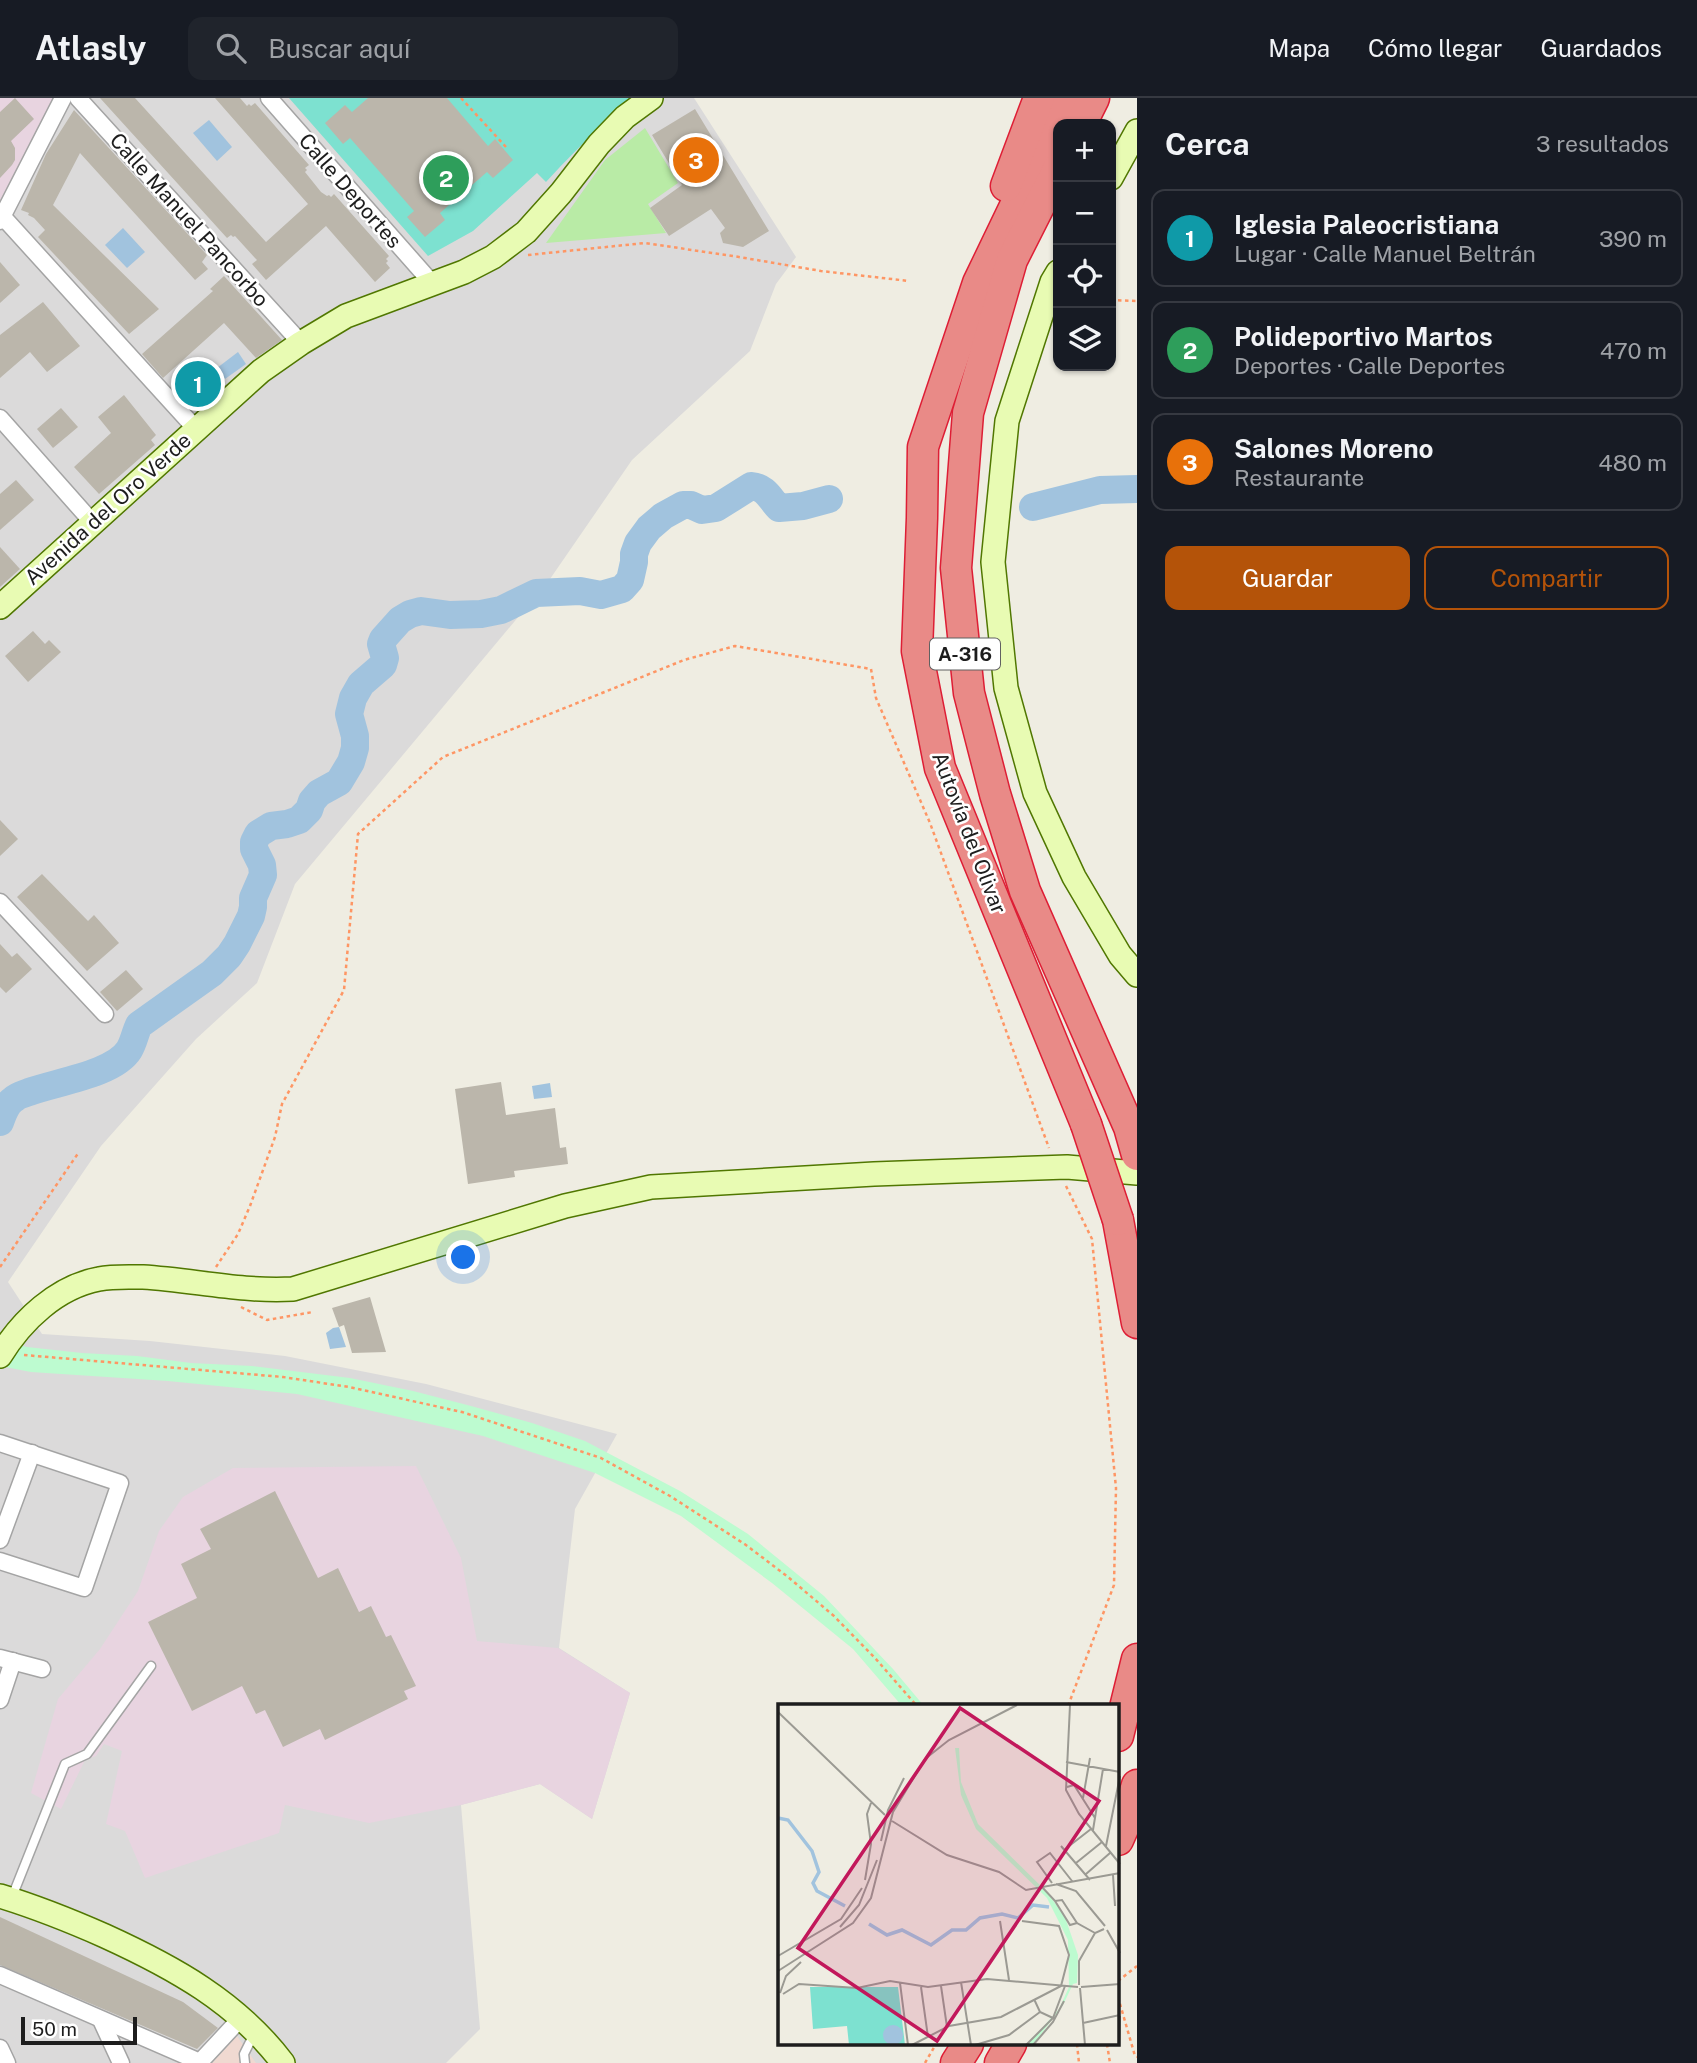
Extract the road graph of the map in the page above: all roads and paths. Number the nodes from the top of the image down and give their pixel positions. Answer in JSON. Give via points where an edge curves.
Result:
{"nodes":[{"id":1,"x":63,"y":98,"type":"edge"},
{"id":2,"x":78,"y":98,"type":"edge"},
{"id":3,"x":269,"y":98,"type":"edge"},
{"id":4,"x":461,"y":98,"type":"edge"},
{"id":5,"x":650,"y":98,"type":"edge"},
{"id":6,"x":1039,"y":98,"type":"edge"},
{"id":7,"x":1067,"y":98,"type":"edge"},
{"id":8,"x":1094,"y":98,"type":"edge"},
{"id":9,"x":1084,"y":119,"type":"edge"},
{"id":10,"x":1137,"y":131,"type":"edge"},
{"id":11,"x":503,"y":149,"type":"dead end"},
{"id":12,"x":1116,"y":169,"type":"edge"},
{"id":13,"x":1053,"y":179,"type":"edge"},
{"id":14,"x":1,"y":219,"type":"edge"},
{"id":15,"x":494,"y":257,"type":"junction"},
{"id":16,"x":1053,"y":280,"type":"edge"},
{"id":17,"x":909,"y":281,"type":"dead end"},
{"id":18,"x":432,"y":284,"type":"junction"},
{"id":19,"x":1116,"y":300,"type":"edge"},
{"id":20,"x":1137,"y":301,"type":"edge"},
{"id":21,"x":301,"y":343,"type":"junction"},
{"id":22,"x":0,"y":418,"type":"edge"},
{"id":23,"x":196,"y":429,"type":"junction"},
{"id":24,"x":923,"y":447,"type":"junction"},
{"id":25,"x":93,"y":523,"type":"junction"},
{"id":26,"x":0,"y":607,"type":"edge"},
{"id":27,"x":0,"y":902,"type":"edge"},
{"id":28,"x":1137,"y":975,"type":"edge"},
{"id":29,"x":105,"y":1014,"type":"dead end"},
{"id":30,"x":1133,"y":1141,"type":"edge"},
{"id":31,"x":79,"y":1152,"type":"dead end"},
{"id":32,"x":1056,"y":1167,"type":"junction"},
{"id":33,"x":1137,"y":1173,"type":"edge"},
{"id":34,"x":0,"y":1266,"type":"edge"},
{"id":35,"x":205,"y":1283,"type":"junction"},
{"id":36,"x":1137,"y":1323,"type":"edge"},
{"id":37,"x":2,"y":1353,"type":"edge"},
{"id":38,"x":0,"y":1443,"type":"edge"},
{"id":39,"x":32,"y":1453,"type":"junction"},
{"id":40,"x":0,"y":1540,"type":"edge"},
{"id":41,"x":0,"y":1561,"type":"edge"},
{"id":42,"x":6,"y":1659,"type":"edge"},
{"id":43,"x":1137,"y":1659,"type":"edge"},
{"id":44,"x":151,"y":1666,"type":"dead end"},
{"id":45,"x":42,"y":1669,"type":"dead end"},
{"id":46,"x":0,"y":1700,"type":"edge"},
{"id":47,"x":915,"y":1704,"type":"edge"},
{"id":48,"x":1069,"y":1704,"type":"edge"},
{"id":49,"x":1120,"y":1728,"type":"edge"},
{"id":50,"x":1137,"y":1785,"type":"edge"},
{"id":51,"x":1120,"y":1834,"type":"edge"},
{"id":52,"x":5,"y":1898,"type":"edge"},
{"id":53,"x":1137,"y":1966,"type":"edge"},
{"id":54,"x":0,"y":1975,"type":"edge"},
{"id":55,"x":1120,"y":1979,"type":"edge"},
{"id":56,"x":1120,"y":2004,"type":"edge"},
{"id":57,"x":101,"y":2020,"type":"junction"},
{"id":58,"x":248,"y":2024,"type":"junction"},
{"id":59,"x":935,"y":2046,"type":"edge"},
{"id":60,"x":967,"y":2046,"type":"edge"},
{"id":61,"x":1010,"y":2046,"type":"edge"},
{"id":62,"x":0,"y":2048,"type":"edge"},
{"id":63,"x":1137,"y":2057,"type":"edge"},
{"id":64,"x":7,"y":2063,"type":"edge"},
{"id":65,"x":121,"y":2063,"type":"edge"},
{"id":66,"x":245,"y":2063,"type":"edge"},
{"id":67,"x":283,"y":2063,"type":"edge"},
{"id":68,"x":925,"y":2063,"type":"edge"},
{"id":69,"x":956,"y":2063,"type":"edge"},
{"id":70,"x":1000,"y":2063,"type":"edge"}],
"edges":[{"from":1,"to":14,"type":"street"},
{"from":2,"to":21,"type":"street","name":"Calle Manuel Pancorbo"},
{"from":3,"to":18,"type":"street","name":"Calle Deportes"},
{"from":4,"to":11,"type":"path","via":[[506,147]]},
{"from":5,"to":15,"type":"street","name":"Avenida del Oro Verde","via":[[599,144],[526,232]]},
{"from":6,"to":24,"type":"highway","via":[[959,310]]},
{"from":7,"to":24,"type":"highway","name":"Autovía del Olivar","number":"A-316","via":[[978,283]]},
{"from":8,"to":9,"type":"highway"},
{"from":10,"to":12,"type":"street"},
{"from":13,"to":30,"type":"highway","name":"Autovía del Olivar","number":"A-316","via":[[1012,260],[968,413],[956,568],[969,693],[999,807],[1026,891]]},
{"from":14,"to":23,"type":"street"},
{"from":15,"to":17,"type":"path","via":[[645,243]]},
{"from":15,"to":18,"type":"street","name":"Avenida del Oro Verde"},
{"from":16,"to":28,"type":"street","via":[[1007,421],[993,562],[1006,688],[1035,793],[1074,877]]},
{"from":18,"to":21,"type":"street","name":"Avenida del Oro Verde","via":[[346,316]]},
{"from":19,"to":20,"type":"path"},
{"from":21,"to":23,"type":"street","name":"Avenida del Oro Verde","via":[[261,371]]},
{"from":22,"to":25,"type":"street"},
{"from":23,"to":25,"type":"street","name":"Avenida del Oro Verde"},
{"from":24,"to":36,"type":"highway","name":"Autovía del Olivar","number":"A-316","bridge":true,"via":[[917,651],[940,768],[1086,1125],[1118,1220]]},
{"from":25,"to":26,"type":"street","name":"Avenida del Oro Verde"},
{"from":27,"to":29,"type":"street"},
{"from":31,"to":34,"type":"path"},
{"from":32,"to":33,"type":"street"},
{"from":32,"to":35,"type":"street","via":[[651,1187],[565,1206],[293,1289],[266,1291]]},
{"from":32,"to":35,"type":"path","via":[[934,836],[876,698],[872,669],[735,646],[684,660],[443,757],[358,834],[344,990],[282,1104],[275,1137],[238,1234]]},
{"from":32,"to":48,"type":"path","via":[[1092,1239],[1116,1488],[1114,1585]]},
{"from":35,"to":37,"type":"street","via":[[100,1279],[76,1287],[39,1308]]},
{"from":37,"to":47,"type":"path","via":[[284,1377],[349,1387],[462,1412],[601,1458],[681,1503],[788,1577],[834,1616]]},
{"from":38,"to":39,"type":"street"},
{"from":39,"to":40,"type":"street"},
{"from":39,"to":41,"type":"street","via":[[120,1483],[83,1588]]},
{"from":42,"to":45,"type":"street"},
{"from":42,"to":46,"type":"street"},
{"from":43,"to":49,"type":"highway"},
{"from":44,"to":52,"type":"lane","via":[[87,1754],[65,1764]]},
{"from":50,"to":51,"type":"highway"},
{"from":52,"to":58,"type":"street","via":[[61,1917],[161,1962]]},
{"from":53,"to":55,"type":"path"},
{"from":54,"to":57,"type":"street"},
{"from":56,"to":63,"type":"path"},
{"from":57,"to":58,"type":"street","via":[[200,2062]]},
{"from":57,"to":65,"type":"street"},
{"from":58,"to":66,"type":"lane"},
{"from":58,"to":67,"type":"street"},
{"from":59,"to":68,"type":"path"},
{"from":60,"to":69,"type":"highway"},
{"from":61,"to":70,"type":"highway"},
{"from":62,"to":64,"type":"street"}]}
